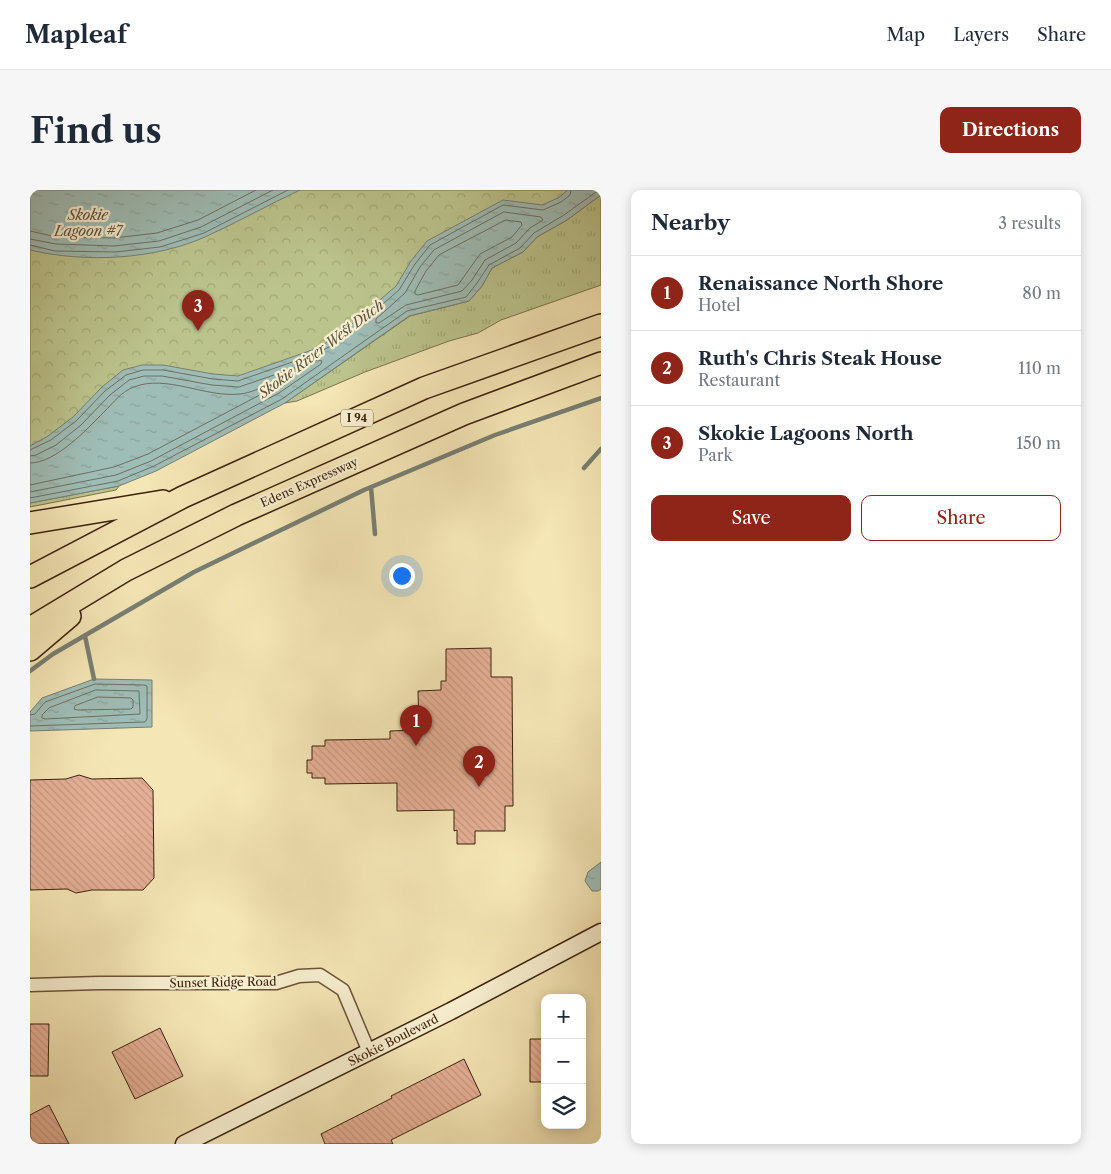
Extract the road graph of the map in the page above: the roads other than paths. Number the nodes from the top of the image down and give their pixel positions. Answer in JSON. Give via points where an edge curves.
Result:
{"nodes":[{"id":1,"x":601,"y":325,"type":"edge"},
{"id":2,"x":601,"y":363,"type":"edge"},
{"id":3,"x":183,"y":498,"type":"junction"},
{"id":4,"x":30,"y":523,"type":"edge"},
{"id":5,"x":126,"y":570,"type":"junction"},
{"id":6,"x":30,"y":577,"type":"edge"},
{"id":7,"x":30,"y":628,"type":"edge"},
{"id":8,"x":30,"y":650,"type":"edge"},
{"id":9,"x":601,"y":932,"type":"edge"},
{"id":10,"x":30,"y":985,"type":"edge"},
{"id":11,"x":369,"y":1052,"type":"junction"},
{"id":12,"x":184,"y":1144,"type":"edge"}],
"edges":[{"from":1,"to":3,"type":"highway","number":"I 94","via":[[424,388]]},
{"from":2,"to":5,"type":"highway","name":"Edens Expressway","via":[[456,417],[236,514]]},
{"from":3,"to":4,"type":"highway"},
{"from":3,"to":6,"type":"highway","number":"I 94"},
{"from":5,"to":7,"type":"highway","name":"Edens Expressway"},
{"from":5,"to":8,"type":"highway"},
{"from":9,"to":11,"type":"main road","name":"Skokie Boulevard"},
{"from":10,"to":11,"type":"street","name":"Sunset Ridge Road","via":[[276,983],[299,976],[320,975],[343,990]]},
{"from":11,"to":12,"type":"main road","name":"Skokie Boulevard"}]}
